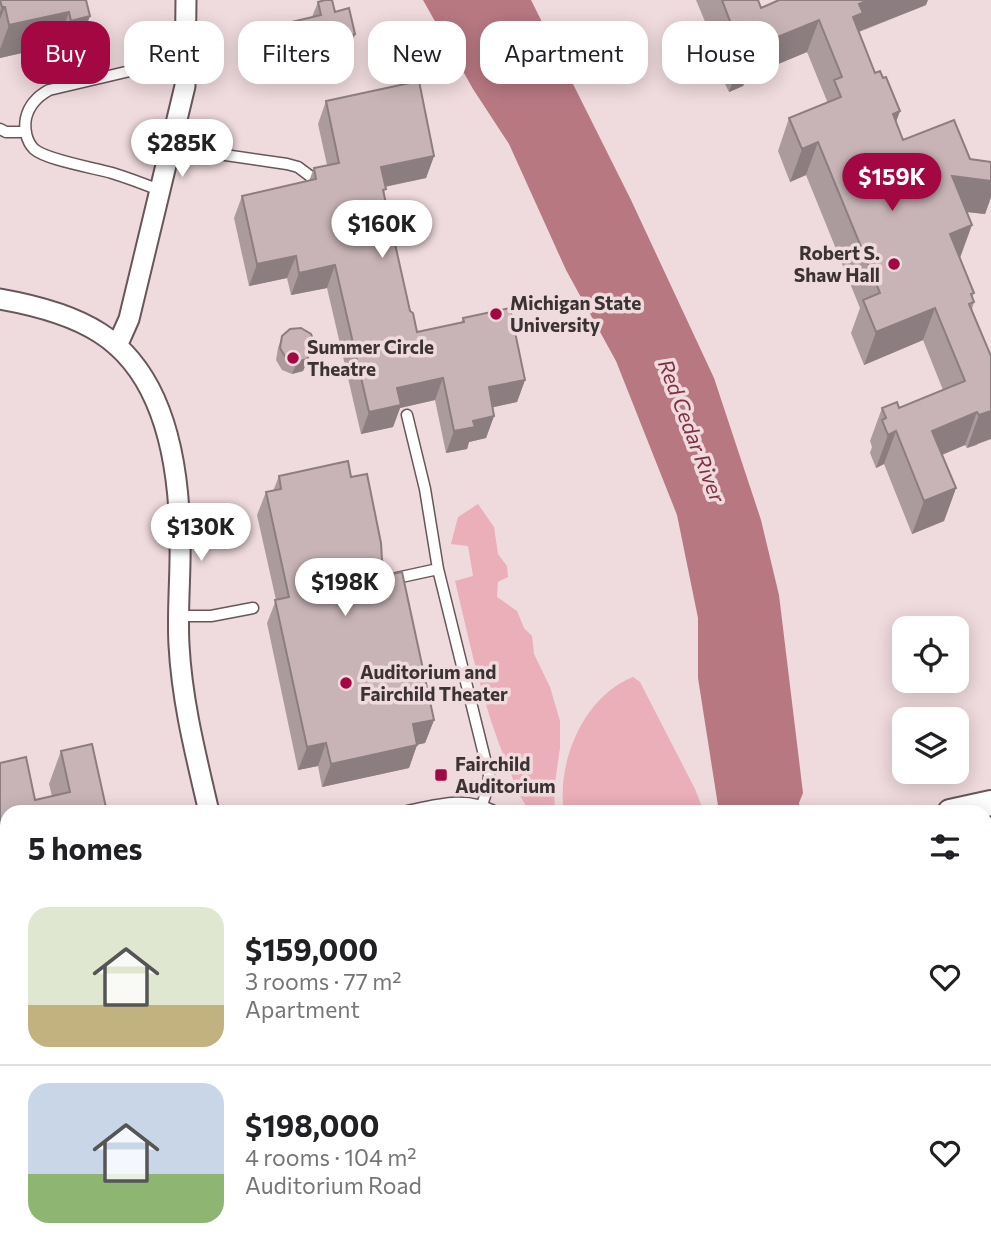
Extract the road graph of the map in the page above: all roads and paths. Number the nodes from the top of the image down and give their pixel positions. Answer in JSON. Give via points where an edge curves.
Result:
{"nodes":[{"id":1,"x":186,"y":0,"type":"edge"},
{"id":2,"x":186,"y":21,"type":"edge"},
{"id":3,"x":124,"y":72,"type":"edge"},
{"id":4,"x":185,"y":84,"type":"edge"},
{"id":5,"x":0,"y":130,"type":"edge"},
{"id":6,"x":26,"y":132,"type":"junction"},
{"id":7,"x":170,"y":147,"type":"junction"},
{"id":8,"x":310,"y":176,"type":"dead end"},
{"id":9,"x":159,"y":190,"type":"junction"},
{"id":10,"x":0,"y":299,"type":"edge"},
{"id":11,"x":117,"y":346,"type":"junction"},
{"id":12,"x":407,"y":415,"type":"dead end"},
{"id":13,"x":438,"y":569,"type":"junction"},
{"id":14,"x":381,"y":582,"type":"edge"},
{"id":15,"x":253,"y":608,"type":"dead end"},
{"id":16,"x":179,"y":615,"type":"junction"},
{"id":17,"x":207,"y":805,"type":"edge"},
{"id":18,"x":437,"y":805,"type":"edge"},
{"id":19,"x":482,"y":805,"type":"joint"}],
"edges":[{"from":1,"to":2,"type":"street"},
{"from":3,"to":6,"type":"lane","via":[[50,90],[28,111]]},
{"from":4,"to":7,"type":"street"},
{"from":5,"to":6,"type":"lane"},
{"from":6,"to":9,"type":"lane","via":[[35,150],[46,155]]},
{"from":7,"to":8,"type":"lane","via":[[287,164]]},
{"from":7,"to":9,"type":"street"},
{"from":9,"to":11,"type":"street","via":[[129,319]]},
{"from":10,"to":11,"type":"street","via":[[75,320]]},
{"from":11,"to":16,"type":"street","via":[[148,387],[168,437],[178,501]]},
{"from":12,"to":13,"type":"lane"},
{"from":13,"to":14,"type":"lane"},
{"from":13,"to":19,"type":"lane","via":[[489,775]]},
{"from":15,"to":16,"type":"lane","via":[[211,616]]},
{"from":16,"to":17,"type":"street","via":[[183,698]]},
{"from":18,"to":19,"type":"lane"}]}
